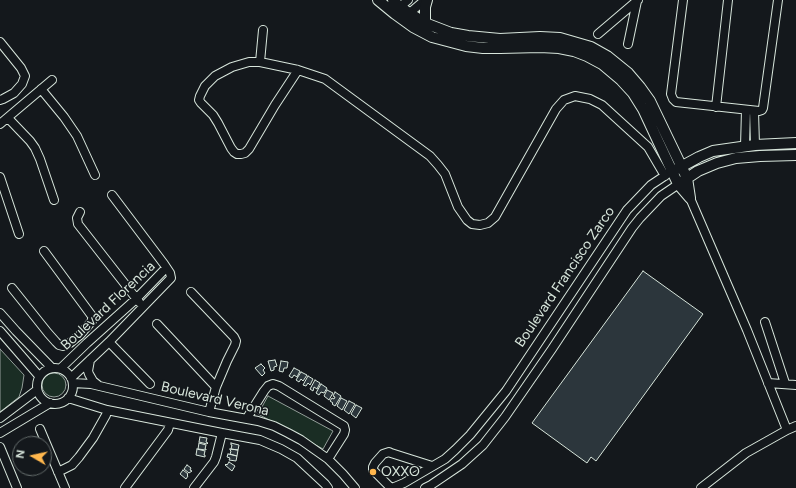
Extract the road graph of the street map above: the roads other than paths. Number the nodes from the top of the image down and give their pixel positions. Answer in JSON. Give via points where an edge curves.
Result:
{"nodes":[{"id":1,"x":378,"y":0,"type":"edge"},
{"id":2,"x":426,"y":0,"type":"edge"},
{"id":3,"x":637,"y":0,"type":"edge"},
{"id":4,"x":683,"y":0,"type":"edge"},
{"id":5,"x":728,"y":0,"type":"edge"},
{"id":6,"x":778,"y":0,"type":"edge"},
{"id":7,"x":401,"y":9,"type":"edge"},
{"id":8,"x":425,"y":23,"type":"junction"},
{"id":9,"x":263,"y":30,"type":"dead end"},
{"id":10,"x":598,"y":34,"type":"dead end"},
{"id":11,"x":0,"y":42,"type":"edge"},
{"id":12,"x":628,"y":44,"type":"dead end"},
{"id":13,"x":260,"y":62,"type":"junction"},
{"id":14,"x":298,"y":70,"type":"junction"},
{"id":15,"x":52,"y":80,"type":"dead end"},
{"id":16,"x":41,"y":89,"type":"junction"},
{"id":17,"x":14,"y":93,"type":"junction"},
{"id":18,"x":0,"y":100,"type":"edge"},
{"id":19,"x":23,"y":104,"type":"junction"},
{"id":20,"x":716,"y":107,"type":"junction"},
{"id":21,"x":746,"y":110,"type":"junction"},
{"id":22,"x":754,"y":111,"type":"junction"},
{"id":23,"x":8,"y":118,"type":"junction"},
{"id":24,"x":0,"y":124,"type":"edge"},
{"id":25,"x":796,"y":143,"type":"edge"},
{"id":26,"x":750,"y":146,"type":"junction"},
{"id":27,"x":796,"y":155,"type":"edge"},
{"id":28,"x":682,"y":166,"type":"junction"},
{"id":29,"x":668,"y":173,"type":"junction"},
{"id":30,"x":95,"y":175,"type":"dead end"},
{"id":31,"x":0,"y":177,"type":"edge"},
{"id":32,"x":683,"y":181,"type":"junction"},
{"id":33,"x":112,"y":195,"type":"dead end"},
{"id":34,"x":690,"y":198,"type":"joint"},
{"id":35,"x":54,"y":200,"type":"dead end"},
{"id":36,"x":80,"y":212,"type":"dead end"},
{"id":37,"x":19,"y":234,"type":"dead end"},
{"id":38,"x":44,"y":251,"type":"dead end"},
{"id":39,"x":166,"y":268,"type":"junction"},
{"id":40,"x":12,"y":288,"type":"dead end"},
{"id":41,"x":191,"y":292,"type":"dead end"},
{"id":42,"x":136,"y":299,"type":"junction"},
{"id":43,"x":143,"y":307,"type":"junction"},
{"id":44,"x":0,"y":313,"type":"edge"},
{"id":45,"x":765,"y":322,"type":"dead end"},
{"id":46,"x":157,"y":324,"type":"dead end"},
{"id":47,"x":0,"y":332,"type":"edge"},
{"id":48,"x":80,"y":335,"type":"junction"},
{"id":49,"x":108,"y":342,"type":"junction"},
{"id":50,"x":87,"y":343,"type":"junction"},
{"id":51,"x":90,"y":360,"type":"junction"},
{"id":52,"x":51,"y":367,"type":"junction"},
{"id":53,"x":61,"y":368,"type":"junction"},
{"id":54,"x":39,"y":376,"type":"junction"},
{"id":55,"x":72,"y":380,"type":"junction"},
{"id":56,"x":768,"y":383,"type":"junction"},
{"id":57,"x":785,"y":383,"type":"junction"},
{"id":58,"x":150,"y":384,"type":"dead end"},
{"id":59,"x":796,"y":385,"type":"edge"},
{"id":60,"x":101,"y":386,"type":"junction"},
{"id":61,"x":216,"y":387,"type":"junction"},
{"id":62,"x":37,"y":390,"type":"junction"},
{"id":63,"x":68,"y":398,"type":"junction"},
{"id":64,"x":50,"y":403,"type":"junction"},
{"id":65,"x":107,"y":410,"type":"junction"},
{"id":66,"x":209,"y":412,"type":"junction"},
{"id":67,"x":247,"y":418,"type":"junction"},
{"id":68,"x":0,"y":419,"type":"edge"},
{"id":69,"x":170,"y":423,"type":"junction"},
{"id":70,"x":796,"y":426,"type":"edge"},
{"id":71,"x":40,"y":429,"type":"dead end"},
{"id":72,"x":787,"y":430,"type":"junction"},
{"id":73,"x":2,"y":431,"type":"edge"},
{"id":74,"x":222,"y":433,"type":"junction"},
{"id":75,"x":0,"y":447,"type":"edge"},
{"id":76,"x":328,"y":459,"type":"junction"},
{"id":77,"x":432,"y":466,"type":"junction"},
{"id":78,"x":58,"y":472,"type":"junction"},
{"id":79,"x":17,"y":488,"type":"edge"},
{"id":80,"x":65,"y":488,"type":"edge"},
{"id":81,"x":125,"y":488,"type":"edge"},
{"id":82,"x":194,"y":488,"type":"edge"},
{"id":83,"x":328,"y":488,"type":"edge"},
{"id":84,"x":355,"y":488,"type":"edge"},
{"id":85,"x":391,"y":488,"type":"edge"},
{"id":86,"x":425,"y":488,"type":"edge"},
{"id":87,"x":701,"y":488,"type":"edge"}],
"edges":[{"from":1,"to":7,"type":"main road"},
{"from":2,"to":7,"type":"street"},
{"from":2,"to":8,"type":"main road"},
{"from":3,"to":10,"type":"street"},
{"from":3,"to":12,"type":"street"},
{"from":4,"to":20,"type":"street","via":[[671,94],[676,102]]},
{"from":5,"to":20,"type":"street"},
{"from":6,"to":22,"type":"street","via":[[762,110]]},
{"from":7,"to":8,"type":"main road"},
{"from":7,"to":29,"type":"main road","via":[[413,27],[432,37],[466,46],[559,48],[587,56],[597,62],[621,80],[633,93],[643,109]]},
{"from":8,"to":28,"type":"main road","via":[[468,36],[500,39],[560,38],[591,47],[628,73],[640,87],[650,101]]},
{"from":9,"to":13,"type":"street"},
{"from":11,"to":17,"type":"street","via":[[25,76]]},
{"from":13,"to":14,"type":"street"},
{"from":13,"to":14,"type":"street","via":[[232,67],[215,76],[205,86],[199,100],[213,115],[237,154],[245,153],[249,149]]},
{"from":14,"to":29,"type":"street","via":[[325,79],[430,156],[445,174],[458,207],[472,224],[488,223],[495,217],[556,109],[564,100],[575,96],[602,105],[648,147]]},
{"from":15,"to":16,"type":"street"},
{"from":16,"to":19,"type":"street"},
{"from":16,"to":30,"type":"street","via":[[77,136]]},
{"from":17,"to":18,"type":"street"},
{"from":17,"to":19,"type":"street"},
{"from":19,"to":23,"type":"street"},
{"from":20,"to":21,"type":"street"},
{"from":21,"to":22,"type":"street"},
{"from":21,"to":26,"type":"street"},
{"from":22,"to":26,"type":"street"},
{"from":23,"to":24,"type":"street"},
{"from":23,"to":35,"type":"street","via":[[35,148]]},
{"from":25,"to":26,"type":"main road","name":"Boulevard Francisco Zarco"},
{"from":26,"to":28,"type":"main road","name":"Boulevard Francisco Zarco","via":[[713,151]]},
{"from":27,"to":32,"type":"main road","name":"Boulevard Francisco Zarco","via":[[736,158],[716,163]]},
{"from":28,"to":29,"type":"main road","name":"Boulevard Francisco Zarco"},
{"from":28,"to":32,"type":"main road"},
{"from":29,"to":32,"type":"main road"},
{"from":29,"to":77,"type":"street","name":"Boulevard Francisco Zarco","via":[[651,185],[627,210],[486,417],[455,450]]},
{"from":31,"to":37,"type":"street"},
{"from":32,"to":34,"type":"main road"},
{"from":32,"to":86,"type":"street","name":"Boulevard Francisco Zarco","via":[[661,196],[632,228],[552,350],[483,445],[462,464]]},
{"from":33,"to":39,"type":"street"},
{"from":34,"to":56,"type":"street"},
{"from":36,"to":42,"type":"street","via":[[76,218],[78,224]]},
{"from":38,"to":48,"type":"street","via":[[92,316],[92,321]]},
{"from":39,"to":42,"type":"street","name":"Boulevard Florencia"},
{"from":39,"to":43,"type":"street","name":"Boulevard Florencia","via":[[171,278]]},
{"from":40,"to":48,"type":"street","via":[[56,342],[63,346],[67,345]]},
{"from":41,"to":61,"type":"street","via":[[236,341]]},
{"from":42,"to":43,"type":"street"},
{"from":42,"to":50,"type":"street","name":"Boulevard Florencia"},
{"from":43,"to":49,"type":"street","name":"Boulevard Florencia"},
{"from":44,"to":52,"type":"street"},
{"from":45,"to":57,"type":"street"},
{"from":46,"to":61,"type":"street"},
{"from":47,"to":54,"type":"street"},
{"from":48,"to":50,"type":"street"},
{"from":49,"to":51,"type":"street","name":"Boulevard Florencia"},
{"from":49,"to":58,"type":"street"},
{"from":50,"to":53,"type":"street","name":"Boulevard Florencia"},
{"from":51,"to":55,"type":"street","name":"Boulevard Florencia"},
{"from":51,"to":60,"type":"street","via":[[89,374],[93,381]]},
{"from":52,"to":53,"type":"street"},
{"from":52,"to":54,"type":"street"},
{"from":53,"to":55,"type":"street"},
{"from":54,"to":62,"type":"street"},
{"from":55,"to":60,"type":"street","name":"Boulevard Verona"},
{"from":55,"to":63,"type":"street","via":[[73,388]]},
{"from":56,"to":57,"type":"street"},
{"from":56,"to":72,"type":"street"},
{"from":57,"to":59,"type":"street"},
{"from":60,"to":66,"type":"street","name":"Boulevard Verona"},
{"from":61,"to":66,"type":"street"},
{"from":62,"to":64,"type":"street","via":[[39,396]]},
{"from":62,"to":68,"type":"street"},
{"from":63,"to":64,"type":"street","via":[[56,404]]},
{"from":63,"to":65,"type":"street"},
{"from":64,"to":73,"type":"street"},
{"from":65,"to":69,"type":"street"},
{"from":65,"to":78,"type":"street","via":[[93,438],[79,457],[72,465]]},
{"from":66,"to":67,"type":"street","name":"Boulevard Verona"},
{"from":67,"to":76,"type":"street","name":"Boulevard Verona","via":[[288,433]]},
{"from":67,"to":76,"type":"street","via":[[264,390],[273,384],[279,386],[344,426],[344,434]]},
{"from":68,"to":73,"type":"street"},
{"from":69,"to":74,"type":"street"},
{"from":69,"to":81,"type":"street","via":[[168,430]]},
{"from":70,"to":72,"type":"street"},
{"from":71,"to":78,"type":"street"},
{"from":72,"to":87,"type":"street","via":[[746,453]]},
{"from":74,"to":82,"type":"street","via":[[214,462]]},
{"from":74,"to":83,"type":"street","via":[[260,440],[281,449],[297,458]]},
{"from":75,"to":79,"type":"street"},
{"from":76,"to":84,"type":"street","name":"Boulevard Verona"},
{"from":77,"to":85,"type":"street","name":"Boulevard Francisco Zarco"},
{"from":77,"to":85,"type":"street","via":[[389,452],[383,454],[373,470]]},
{"from":78,"to":80,"type":"street"}]}
